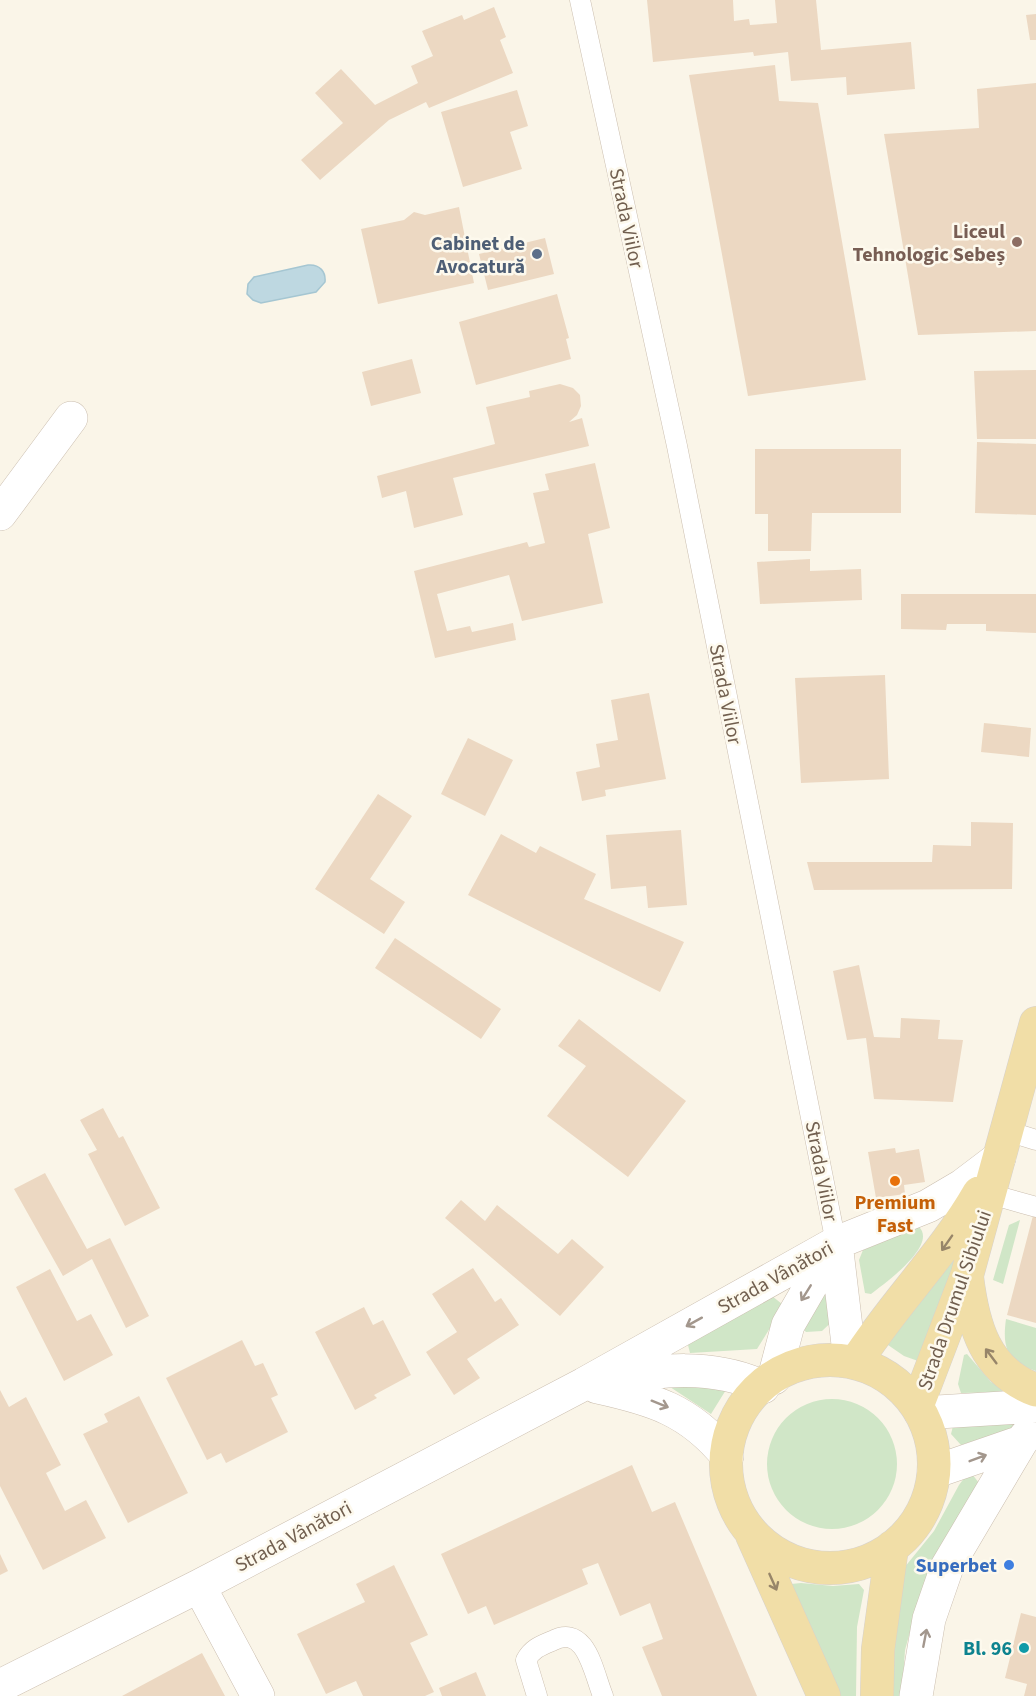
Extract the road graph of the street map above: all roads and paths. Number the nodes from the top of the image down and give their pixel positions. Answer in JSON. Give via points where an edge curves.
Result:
{"nodes":[{"id":1,"x":580,"y":0,"type":"edge"},
{"id":2,"x":71,"y":418,"type":"dead end"},
{"id":3,"x":0,"y":514,"type":"edge"},
{"id":4,"x":1036,"y":1023,"type":"edge"},
{"id":5,"x":1014,"y":1143,"type":"edge"},
{"id":6,"x":990,"y":1194,"type":"junction"},
{"id":7,"x":1036,"y":1207,"type":"edge"},
{"id":8,"x":836,"y":1243,"type":"junction"},
{"id":9,"x":967,"y":1275,"type":"junction"},
{"id":10,"x":853,"y":1361,"type":"junction"},
{"id":11,"x":768,"y":1382,"type":"junction"},
{"id":12,"x":584,"y":1384,"type":"junction"},
{"id":13,"x":1036,"y":1390,"type":"edge"},
{"id":14,"x":1036,"y":1406,"type":"edge"},
{"id":15,"x":919,"y":1410,"type":"junction"},
{"id":16,"x":1028,"y":1433,"type":"edge"},
{"id":17,"x":727,"y":1456,"type":"junction"},
{"id":18,"x":934,"y":1472,"type":"junction"},
{"id":19,"x":749,"y":1528,"type":"junction"},
{"id":20,"x":892,"y":1547,"type":"junction"},
{"id":21,"x":199,"y":1586,"type":"junction"},
{"id":22,"x":0,"y":1686,"type":"edge"},
{"id":23,"x":258,"y":1696,"type":"edge"},
{"id":24,"x":537,"y":1696,"type":"edge"},
{"id":25,"x":603,"y":1696,"type":"edge"},
{"id":26,"x":824,"y":1696,"type":"edge"},
{"id":27,"x":877,"y":1696,"type":"edge"},
{"id":28,"x":916,"y":1696,"type":"edge"}],
"edges":[{"from":1,"to":8,"type":"lane","name":"Strada Viilor","via":[[679,458]]},
{"from":2,"to":3,"type":"street"},
{"from":4,"to":5,"type":"main road","name":"Strada Drumul Sibiului"},
{"from":5,"to":6,"type":"main road","name":"Strada Drumul Sibiului"},
{"from":5,"to":8,"type":"street","name":"Strada Vânători","via":[[962,1186],[928,1206]]},
{"from":5,"to":10,"type":"main road","name":"Strada Drumul Sibiului","one_way":true,"via":[[956,1231]]},
{"from":6,"to":7,"type":"lane"},
{"from":6,"to":9,"type":"main road","name":"Strada Drumul Sibiului"},
{"from":8,"to":10,"type":"street"},
{"from":8,"to":11,"type":"street","name":"Strada Viilor","one_way":true,"via":[[788,1325]]},
{"from":8,"to":12,"type":"street","name":"Strada Vânători","one_way":true},
{"from":13,"to":9,"type":"main road","one_way":true,"via":[[1007,1375],[982,1344]]},
{"from":9,"to":15,"type":"main road","name":"Strada Drumul Sibiului"},
{"from":10,"to":11,"type":"main road","via":[[810,1361],[789,1368]]},
{"from":10,"to":15,"type":"main road","via":[[892,1381]]},
{"from":11,"to":12,"type":"street","name":"Strada Vânători","via":[[710,1371],[666,1371]]},
{"from":11,"to":17,"type":"main road","via":[[747,1402],[734,1425]]},
{"from":12,"to":17,"type":"street","one_way":true,"via":[[669,1407],[700,1427]]},
{"from":12,"to":21,"type":"street","name":"Strada Vânători"},
{"from":14,"to":15,"type":"street"},
{"from":15,"to":18,"type":"main road","via":[[933,1450]]},
{"from":18,"to":16,"type":"street","one_way":true},
{"from":28,"to":16,"type":"street","one_way":true,"via":[[929,1619],[947,1566]]},
{"from":17,"to":19,"type":"main road","via":[[735,1505]]},
{"from":18,"to":20,"type":"main road","via":[[927,1503],[913,1527]]},
{"from":19,"to":20,"type":"main road","via":[[768,1547],[792,1561],[818,1567],[845,1567]]},
{"from":19,"to":26,"type":"main road","one_way":true},
{"from":20,"to":27,"type":"main road","via":[[878,1649]]},
{"from":21,"to":22,"type":"street","name":"Strada Vânători"},
{"from":21,"to":23,"type":"street"},
{"from":24,"to":25,"type":"lane","via":[[526,1660],[531,1651],[568,1635],[583,1645]]}]}
